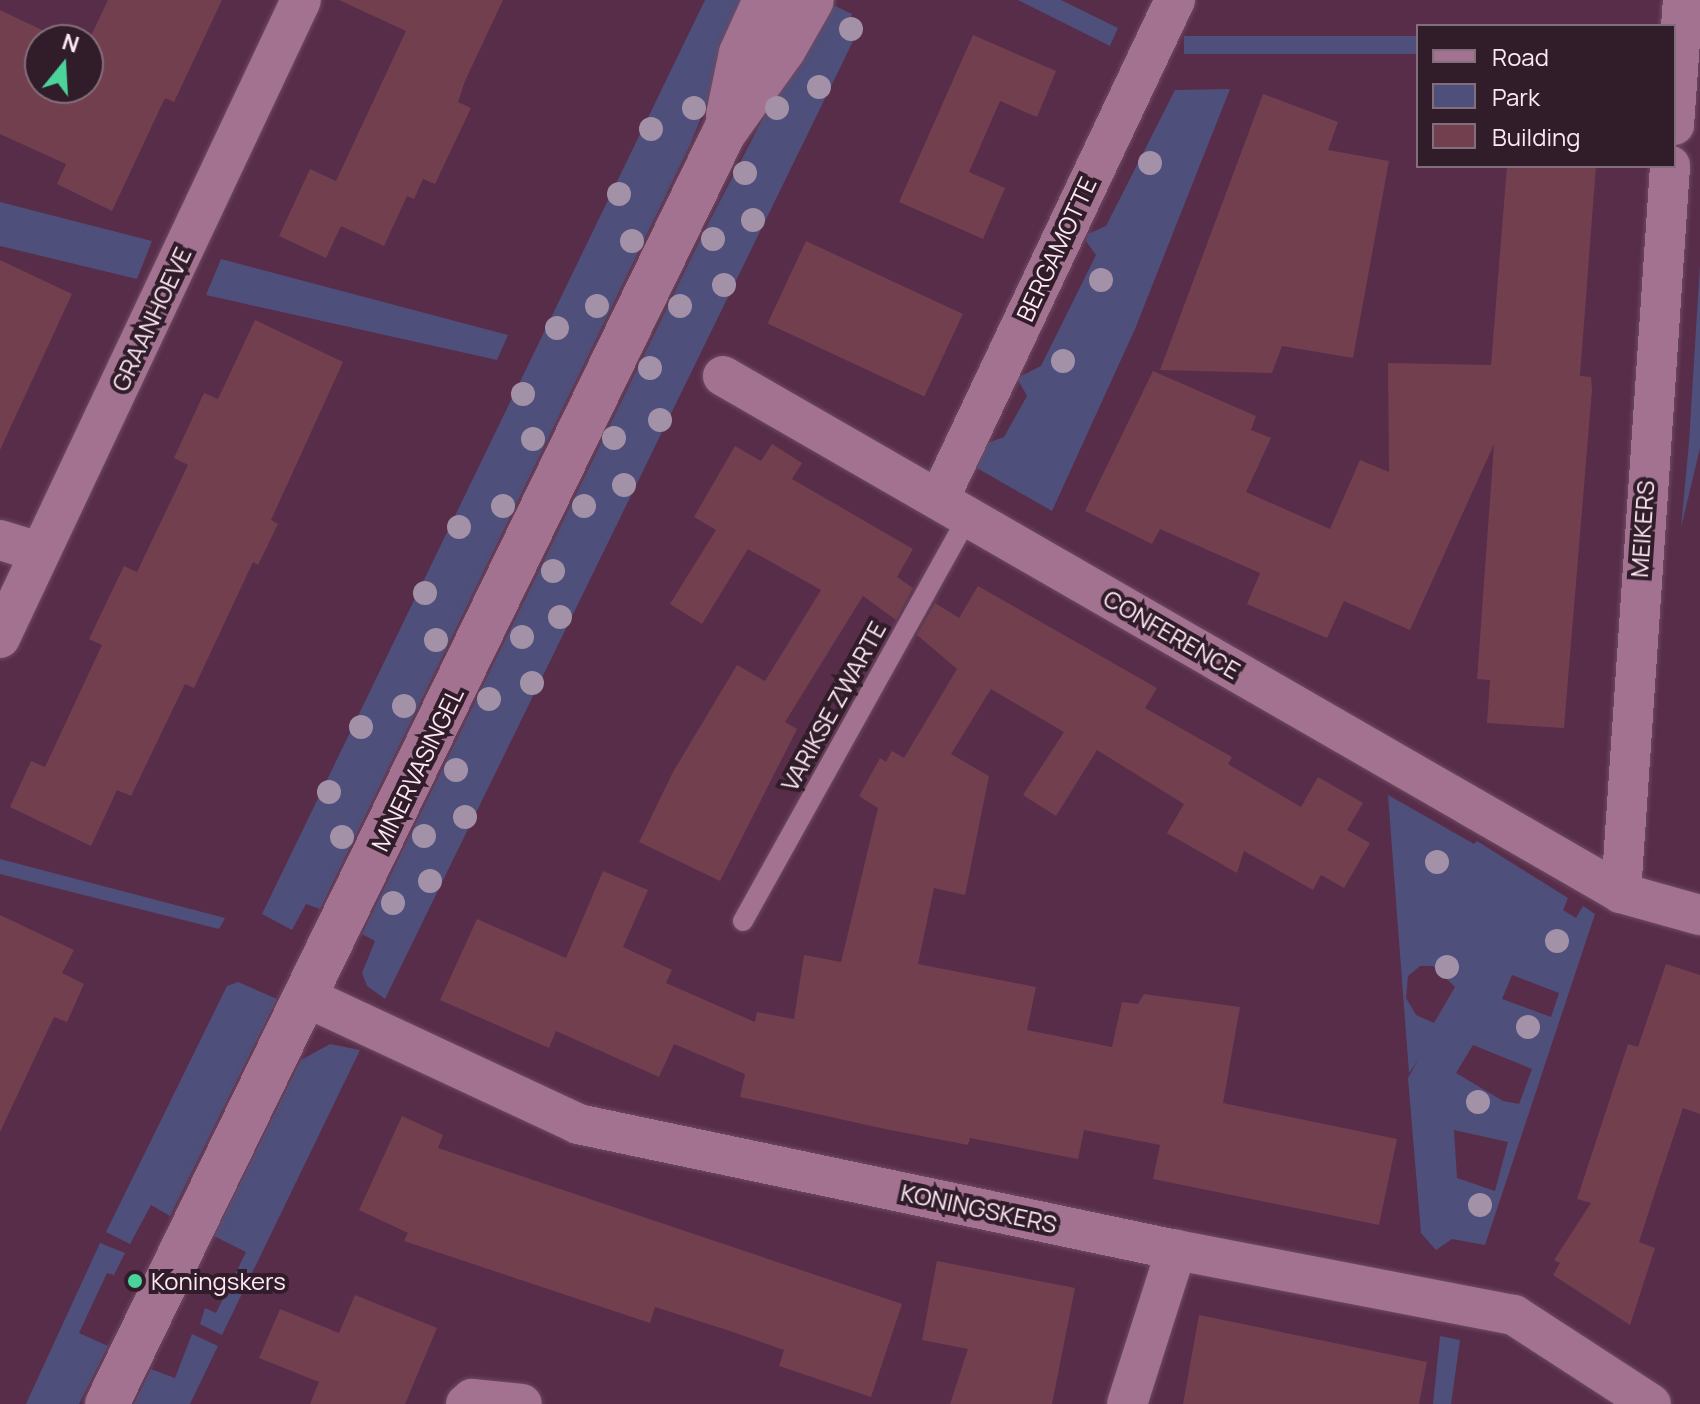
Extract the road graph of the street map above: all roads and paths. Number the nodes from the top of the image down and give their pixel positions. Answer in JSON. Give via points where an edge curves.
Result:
{"nodes":[{"id":1,"x":301,"y":0,"type":"edge"},
{"id":2,"x":765,"y":0,"type":"edge"},
{"id":3,"x":812,"y":0,"type":"edge"},
{"id":4,"x":1175,"y":0,"type":"edge"},
{"id":5,"x":1683,"y":0,"type":"edge"},
{"id":6,"x":1690,"y":68,"type":"edge"},
{"id":7,"x":1676,"y":118,"type":"edge"},
{"id":8,"x":724,"y":133,"type":"junction"},
{"id":9,"x":1670,"y":168,"type":"edge"},
{"id":10,"x":723,"y":376,"type":"dead end"},
{"id":11,"x":954,"y":508,"type":"junction"},
{"id":12,"x":0,"y":540,"type":"edge"},
{"id":13,"x":39,"y":552,"type":"junction"},
{"id":14,"x":0,"y":638,"type":"edge"},
{"id":15,"x":1621,"y":893,"type":"junction"},
{"id":16,"x":1700,"y":915,"type":"edge"},
{"id":17,"x":743,"y":921,"type":"dead end"},
{"id":18,"x":306,"y":997,"type":"junction"},
{"id":19,"x":1176,"y":1250,"type":"junction"},
{"id":20,"x":107,"y":1404,"type":"edge"},
{"id":21,"x":466,"y":1404,"type":"edge"},
{"id":22,"x":522,"y":1404,"type":"edge"},
{"id":23,"x":1127,"y":1404,"type":"edge"},
{"id":24,"x":1651,"y":1404,"type":"edge"}],
"edges":[{"from":1,"to":13,"type":"street","name":"GRAANHOEVE"},
{"from":2,"to":8,"type":"street","name":"MINERVASINGEL","via":[[741,53]]},
{"from":3,"to":8,"type":"street","name":"MINERVASINGEL"},
{"from":4,"to":11,"type":"street","name":"BERGAMOTTE"},
{"from":5,"to":6,"type":"street"},
{"from":6,"to":7,"type":"street"},
{"from":8,"to":18,"type":"street","name":"MINERVASINGEL"},
{"from":9,"to":15,"type":"street","name":"MEIKERS"},
{"from":10,"to":11,"type":"street","name":"CONFERENCE"},
{"from":11,"to":15,"type":"street","name":"CONFERENCE"},
{"from":11,"to":17,"type":"lane","name":"VARIKSE ZWARTE"},
{"from":12,"to":13,"type":"street"},
{"from":13,"to":14,"type":"street","name":"GRAANHOEVE"},
{"from":15,"to":16,"type":"street","name":"CONFERENCE"},
{"from":18,"to":19,"type":"street","name":"KONINGSKERS","via":[[578,1124]]},
{"from":18,"to":20,"type":"street","name":"MINERVASINGEL"},
{"from":19,"to":23,"type":"street"},
{"from":19,"to":24,"type":"street","name":"KONINGSKERS","via":[[1514,1315]]},
{"from":21,"to":22,"type":"street","via":[[472,1399]]}]}
